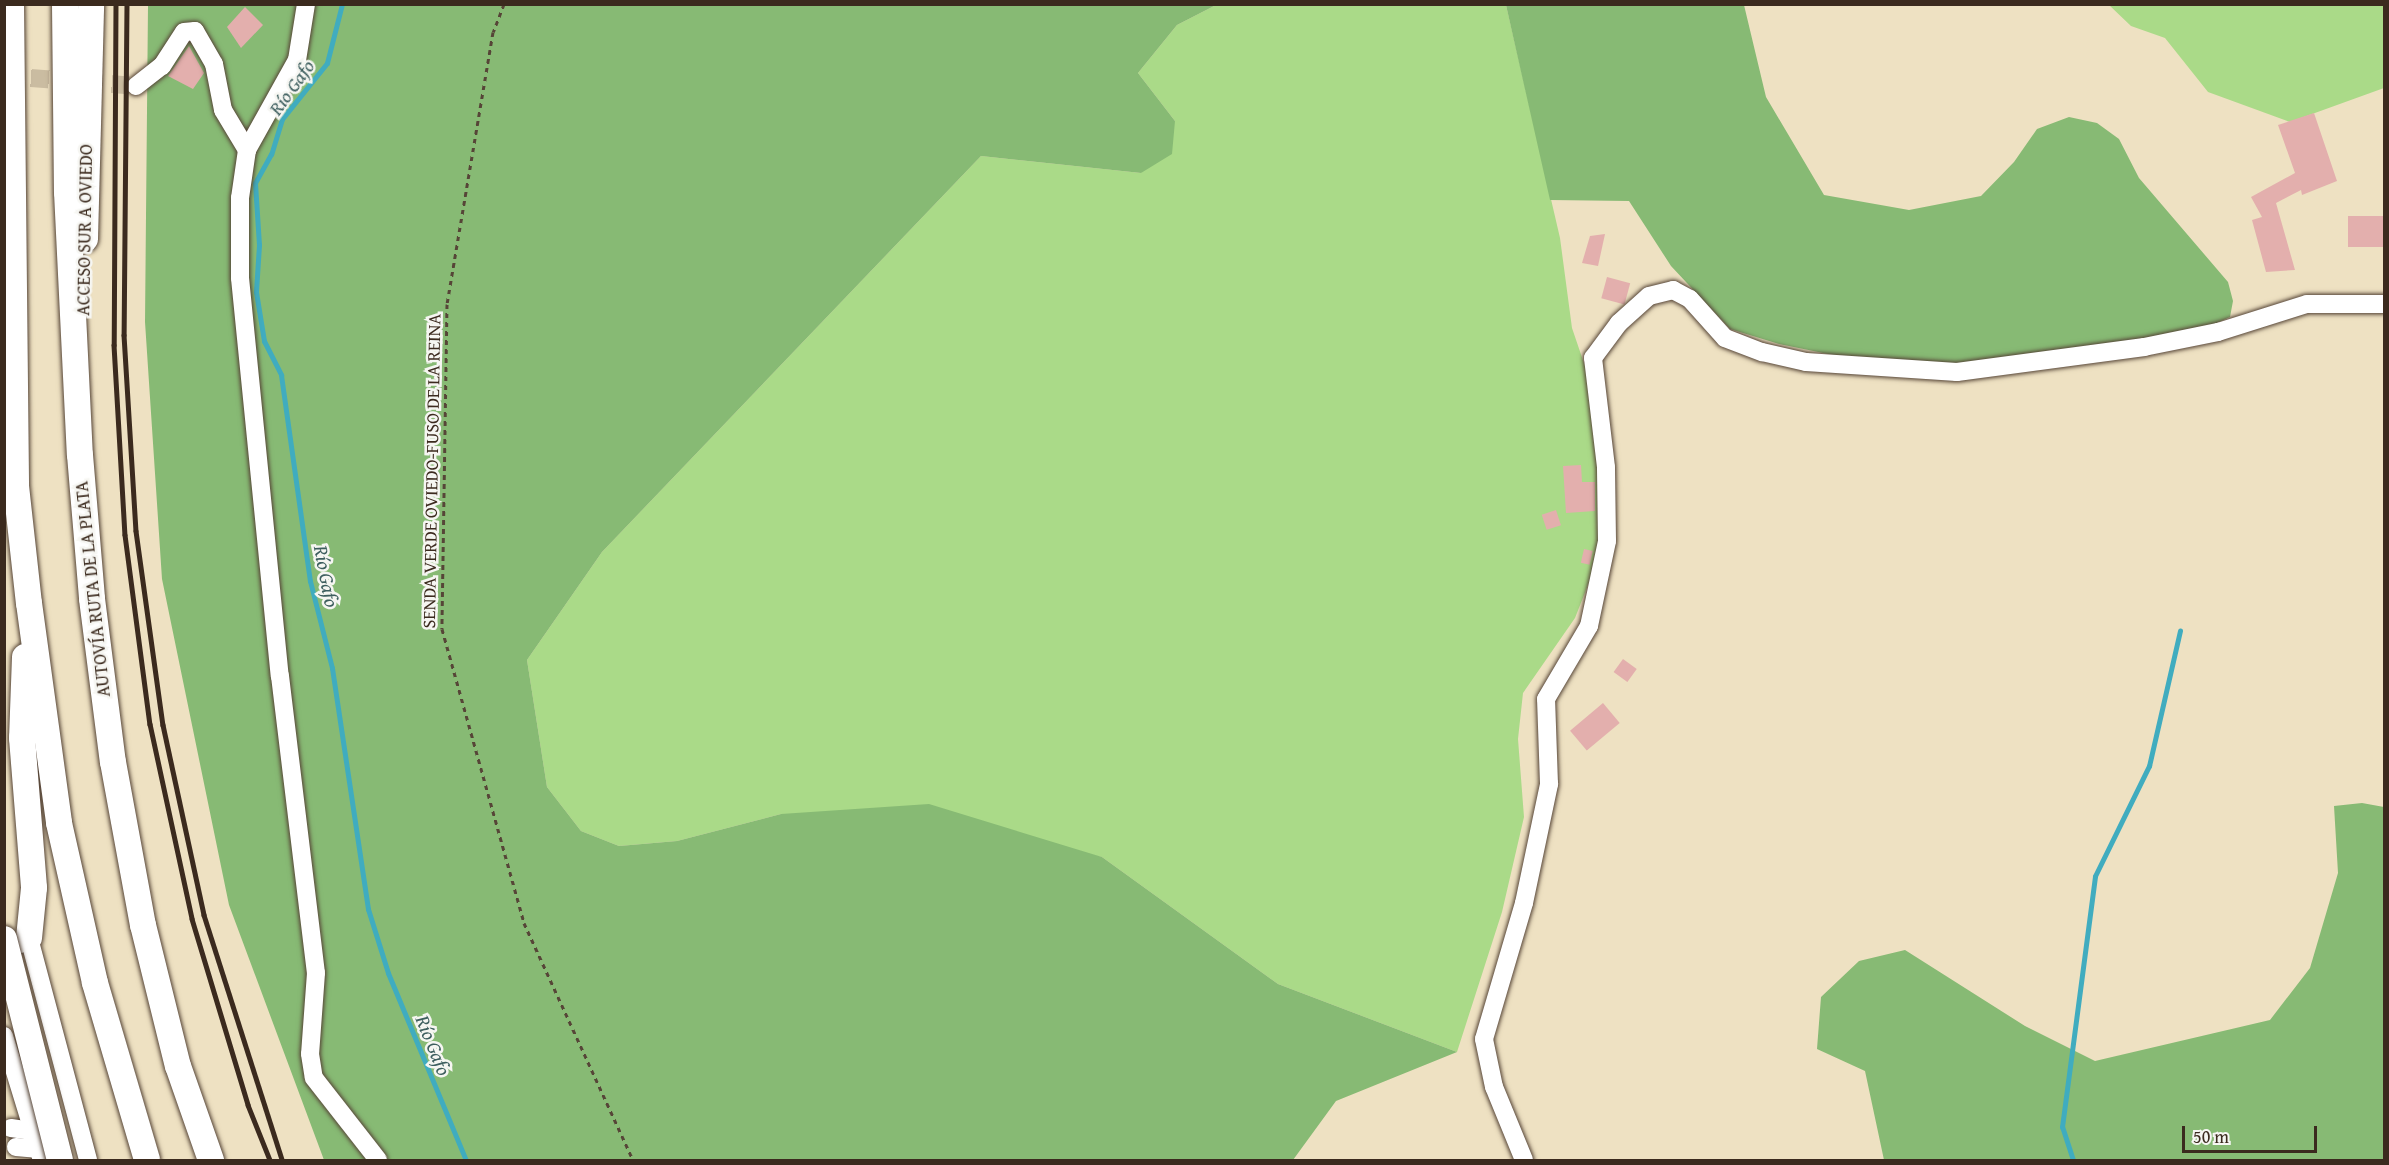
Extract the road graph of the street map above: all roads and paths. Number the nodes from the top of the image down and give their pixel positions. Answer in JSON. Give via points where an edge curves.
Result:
{"nodes":[{"id":1,"x":11,"y":4,"type":"edge"},
{"id":2,"x":65,"y":4,"type":"edge"},
{"id":3,"x":91,"y":4,"type":"edge"},
{"id":4,"x":306,"y":4,"type":"edge"},
{"id":5,"x":504,"y":4,"type":"edge"},
{"id":6,"x":136,"y":86,"type":"tunnel mouth"},
{"id":7,"x":247,"y":150,"type":"junction"},
{"id":8,"x":2385,"y":304,"type":"edge"},
{"id":9,"x":4,"y":379,"type":"edge"},
{"id":10,"x":80,"y":455,"type":"junction"},
{"id":11,"x":16,"y":486,"type":"junction"},
{"id":12,"x":28,"y":603,"type":"junction"},
{"id":13,"x":17,"y":939,"type":"edge"},
{"id":14,"x":4,"y":953,"type":"edge"},
{"id":15,"x":7,"y":1052,"type":"edge"},
{"id":16,"x":11,"y":1128,"type":"dead end"},
{"id":17,"x":33,"y":1131,"type":"junction"},
{"id":18,"x":15,"y":1147,"type":"dead end"},
{"id":19,"x":47,"y":1157,"type":"edge"},
{"id":20,"x":88,"y":1161,"type":"edge"},
{"id":21,"x":147,"y":1161,"type":"edge"},
{"id":22,"x":211,"y":1161,"type":"edge"},
{"id":23,"x":378,"y":1161,"type":"edge"},
{"id":24,"x":633,"y":1161,"type":"edge"},
{"id":25,"x":1524,"y":1161,"type":"edge"}],
"edges":[{"from":1,"to":11,"type":"highway"},
{"from":2,"to":10,"type":"highway","name":"AUTOVÍA RUTA DE LA PLATA","via":[[67,192]]},
{"from":3,"to":10,"type":"highway","name":"ACCESO SUR A OVIEDO"},
{"from":4,"to":7,"type":"street","via":[[297,60]]},
{"from":5,"to":24,"type":"path","name":"SENDA VERDE OVIEDO-FUSO DE LA REINA","via":[[493,32],[447,304],[442,629],[524,923]]},
{"from":6,"to":7,"type":"street","via":[[162,66],[184,33],[195,31],[213,64],[223,110]]},
{"from":7,"to":23,"type":"street","via":[[240,198],[240,278],[280,676],[316,973],[310,1054],[314,1078]]},
{"from":8,"to":25,"type":"street","via":[[2307,304],[2218,332],[2144,347],[1958,372],[1806,362],[1762,352],[1725,338],[1690,299],[1673,290],[1649,296],[1619,323],[1593,358],[1606,467],[1607,541],[1589,626],[1546,699],[1548,784],[1524,903],[1484,1039],[1494,1087]]},
{"from":9,"to":11,"type":"highway"},
{"from":10,"to":22,"type":"highway","name":"AUTOVÍA RUTA DE LA PLATA","via":[[92,599],[113,762],[142,925],[178,1066]]},
{"from":11,"to":12,"type":"highway"},
{"from":12,"to":13,"type":"highway","via":[[22,738],[34,888]]},
{"from":12,"to":21,"type":"highway","via":[[59,823],[95,984]]},
{"from":13,"to":14,"type":"street"},
{"from":13,"to":19,"type":"highway","bridge":true},
{"from":13,"to":20,"type":"street"},
{"from":15,"to":17,"type":"street"},
{"from":16,"to":17,"type":"street"},
{"from":17,"to":19,"type":"street"},
{"from":18,"to":19,"type":"street"}]}
